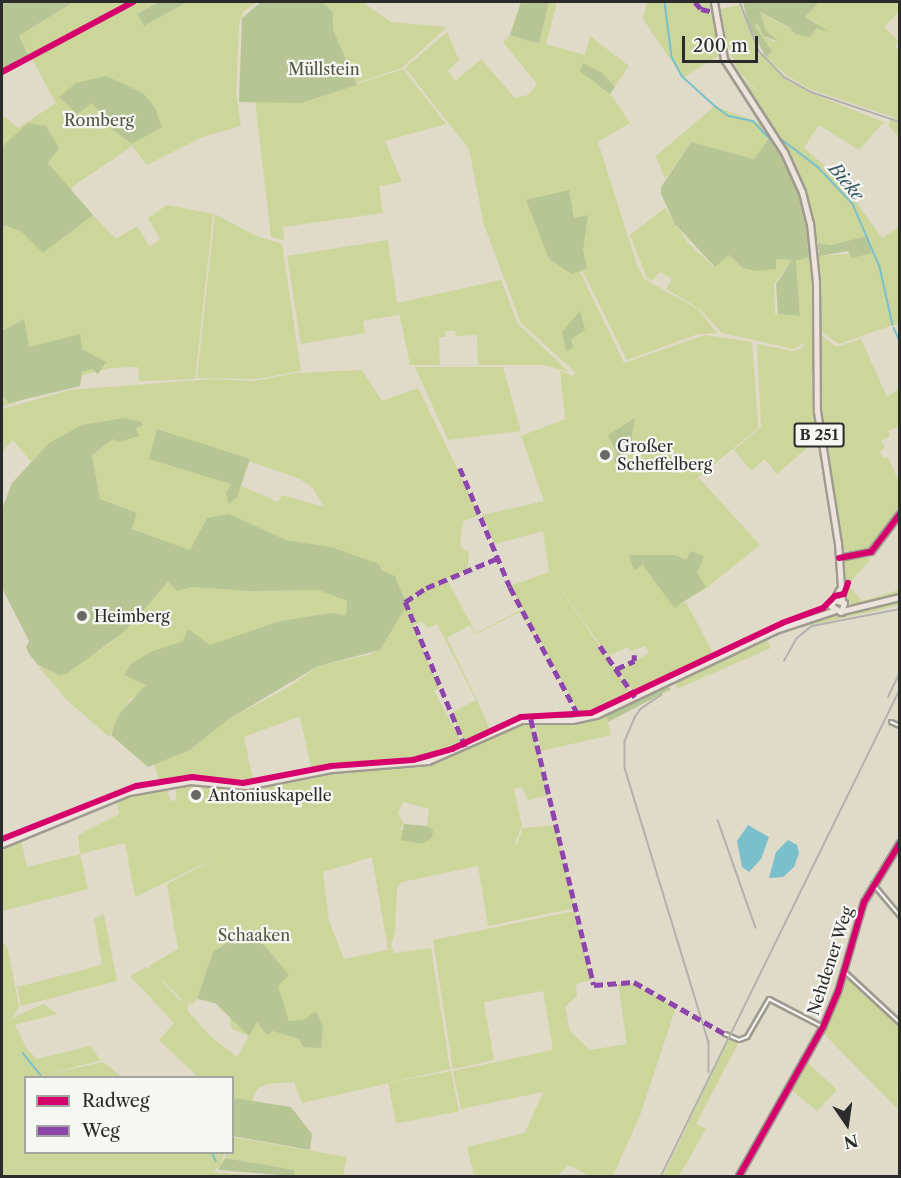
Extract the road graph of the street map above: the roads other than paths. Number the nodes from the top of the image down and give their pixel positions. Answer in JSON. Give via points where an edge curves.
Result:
{"nodes":[{"id":1,"x":714,"y":2,"type":"edge"},
{"id":2,"x":900,"y":514,"type":"edge"},
{"id":3,"x":839,"y":558,"type":"junction"},
{"id":4,"x":900,"y":597,"type":"edge"},
{"id":5,"x":837,"y":604,"type":"junction"},
{"id":6,"x":853,"y":608,"type":"junction"},
{"id":7,"x":891,"y":722,"type":"dead end"},
{"id":8,"x":900,"y":726,"type":"edge"},
{"id":9,"x":2,"y":843,"type":"edge"},
{"id":10,"x":900,"y":843,"type":"edge"},
{"id":11,"x":873,"y":884,"type":"junction"},
{"id":12,"x":900,"y":916,"type":"edge"},
{"id":13,"x":844,"y":971,"type":"junction"},
{"id":14,"x":900,"y":1023,"type":"edge"},
{"id":15,"x":823,"y":1027,"type":"junction"},
{"id":16,"x":725,"y":1034,"type":"dead end"},
{"id":17,"x":739,"y":1176,"type":"edge"}],
"edges":[{"from":1,"to":3,"type":"main road","number":"B 251","via":[[718,40],[728,67],[784,152],[802,192],[813,245],[818,426]]},
{"from":2,"to":3,"type":"street","via":[[871,552]]},
{"from":3,"to":5,"type":"main road","number":"B 251"},
{"from":4,"to":6,"type":"main road"},
{"from":5,"to":6,"type":"main road"},
{"from":5,"to":6,"type":"main road","via":[[842,611]]},
{"from":5,"to":9,"type":"main road","via":[[596,715],[572,720],[521,720],[428,761],[332,769],[246,786],[190,781],[129,792]]},
{"from":7,"to":8,"type":"street"},
{"from":10,"to":11,"type":"street","name":"Nehdener Weg"},
{"from":11,"to":12,"type":"street"},
{"from":11,"to":13,"type":"street","name":"Nehdener Weg","via":[[856,923]]},
{"from":13,"to":14,"type":"street","name":"Nehdener Weg"},
{"from":13,"to":15,"type":"street","name":"Nehdener Weg"},
{"from":15,"to":16,"type":"street","via":[[770,999],[747,1037],[739,1040]]},
{"from":15,"to":17,"type":"street","name":"Nehdener Weg"}]}
